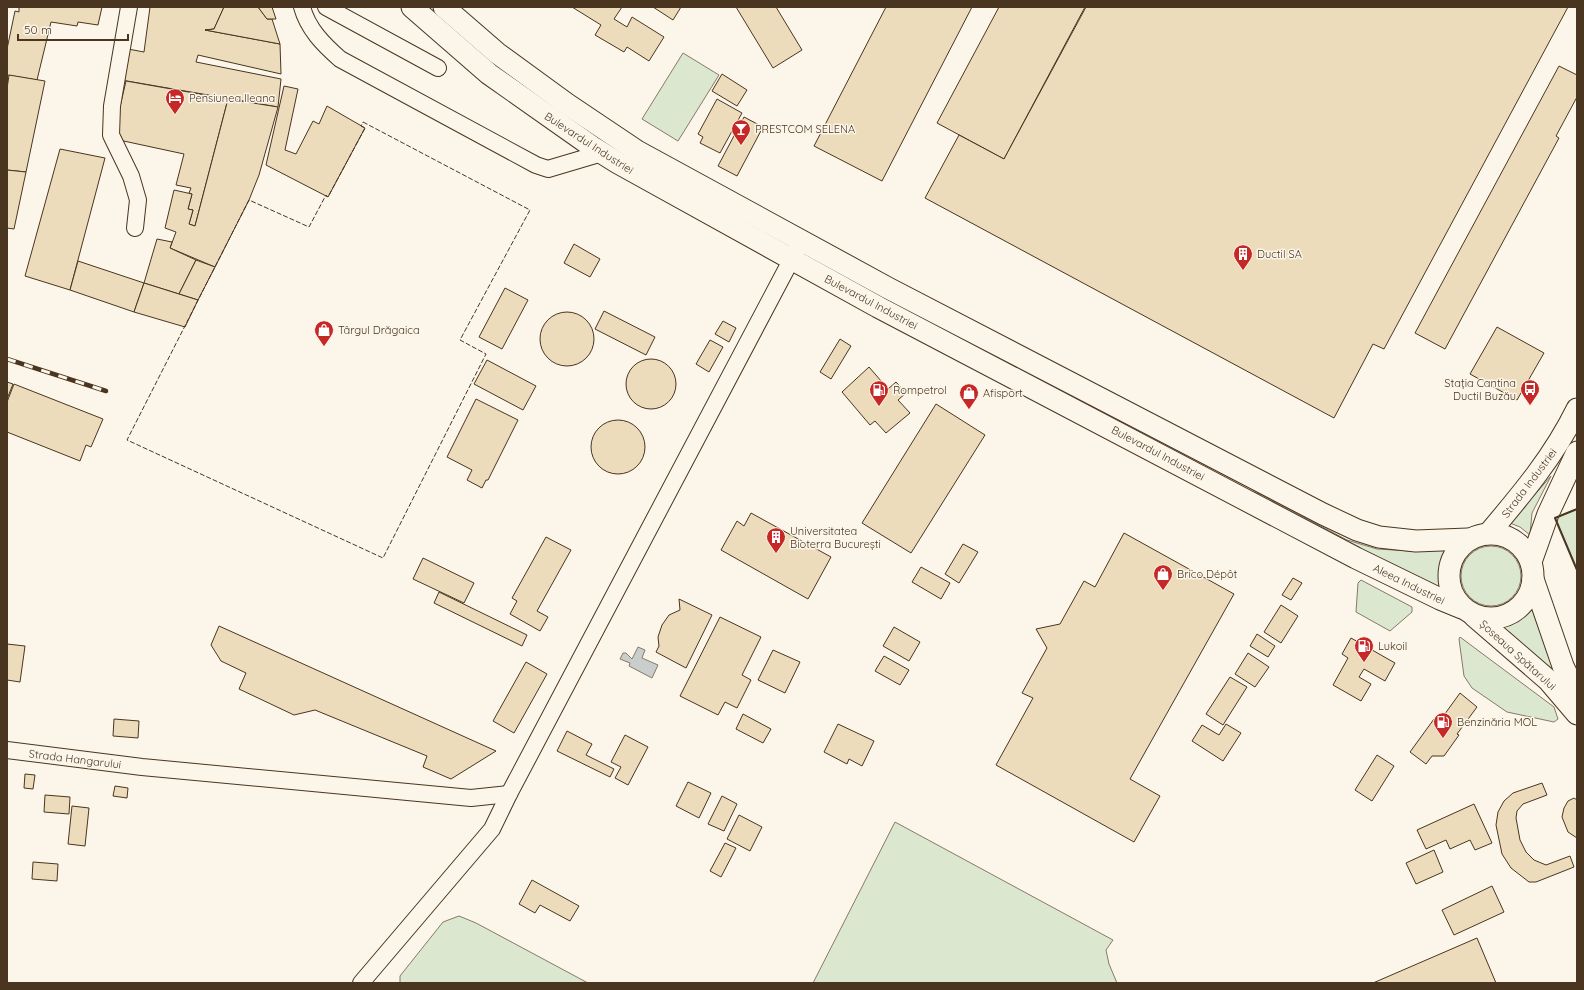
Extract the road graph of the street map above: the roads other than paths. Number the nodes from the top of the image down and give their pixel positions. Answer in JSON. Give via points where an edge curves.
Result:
{"nodes":[{"id":1,"x":129,"y":7,"type":"edge"},
{"id":2,"x":302,"y":7,"type":"edge"},
{"id":3,"x":326,"y":7,"type":"edge"},
{"id":4,"x":412,"y":7,"type":"edge"},
{"id":5,"x":444,"y":7,"type":"edge"},
{"id":6,"x":438,"y":68,"type":"dead end"},
{"id":7,"x":602,"y":153,"type":"junction"},
{"id":8,"x":135,"y":228,"type":"dead end"},
{"id":9,"x":796,"y":251,"type":"junction"},
{"id":10,"x":1577,"y":409,"type":"edge"},
{"id":11,"x":1572,"y":433,"type":"edge"},
{"id":12,"x":1577,"y":452,"type":"edge"},
{"id":13,"x":1489,"y":533,"type":"junction"},
{"id":14,"x":1468,"y":539,"type":"junction"},
{"id":15,"x":1356,"y":558,"type":"joint"},
{"id":16,"x":1532,"y":570,"type":"junction"},
{"id":17,"x":1468,"y":612,"type":"junction"},
{"id":18,"x":1577,"y":695,"type":"edge"},
{"id":19,"x":1577,"y":714,"type":"edge"},
{"id":20,"x":7,"y":750,"type":"edge"},
{"id":21,"x":509,"y":794,"type":"junction"},
{"id":22,"x":361,"y":983,"type":"edge"}],
"edges":[{"from":1,"to":8,"type":"street","via":[[112,106],[111,135],[131,176],[138,200]]},
{"from":2,"to":7,"type":"street","via":[[313,31],[340,59],[536,165],[548,169]]},
{"from":3,"to":6,"type":"street"},
{"from":4,"to":7,"type":"main road","name":"Bulevardul Industriei","via":[[489,74]]},
{"from":5,"to":9,"type":"main road","name":"Bulevardul Industriei","via":[[497,53],[608,132]]},
{"from":7,"to":9,"type":"main road","name":"Bulevardul Industriei"},
{"from":9,"to":14,"type":"main road","name":"Bulevardul Industriei","via":[[1357,530],[1396,539]]},
{"from":9,"to":15,"type":"main road","name":"Bulevardul Industriei"},
{"from":9,"to":21,"type":"street"},
{"from":10,"to":11,"type":"main road"},
{"from":11,"to":13,"type":"main road","name":"Strada Industriei"},
{"from":12,"to":16,"type":"main road","name":"Strada Industriei","via":[[1548,514]]},
{"from":13,"to":14,"type":"main road","name":"Șoseaua Spătarului"},
{"from":13,"to":16,"type":"main road","name":"Șoseaua Spătarului","via":[[1515,540],[1525,550]]},
{"from":14,"to":17,"type":"main road","name":"Șoseaua Spătarului","via":[[1458,548],[1451,560],[1448,573],[1455,599]]},
{"from":15,"to":17,"type":"main road","name":"Aleea Industriei"},
{"from":16,"to":17,"type":"main road","name":"Șoseaua Spătarului","via":[[1530,592],[1513,612],[1501,617],[1488,618]]},
{"from":16,"to":18,"type":"main road","name":"Șoseaua Spătarului","via":[[1563,666]]},
{"from":17,"to":19,"type":"main road","name":"Șoseaua Spătarului","via":[[1548,680]]},
{"from":20,"to":21,"type":"street","name":"Strada Hangarului","via":[[142,767],[471,798]]},
{"from":21,"to":22,"type":"street","via":[[492,829]]}]}
